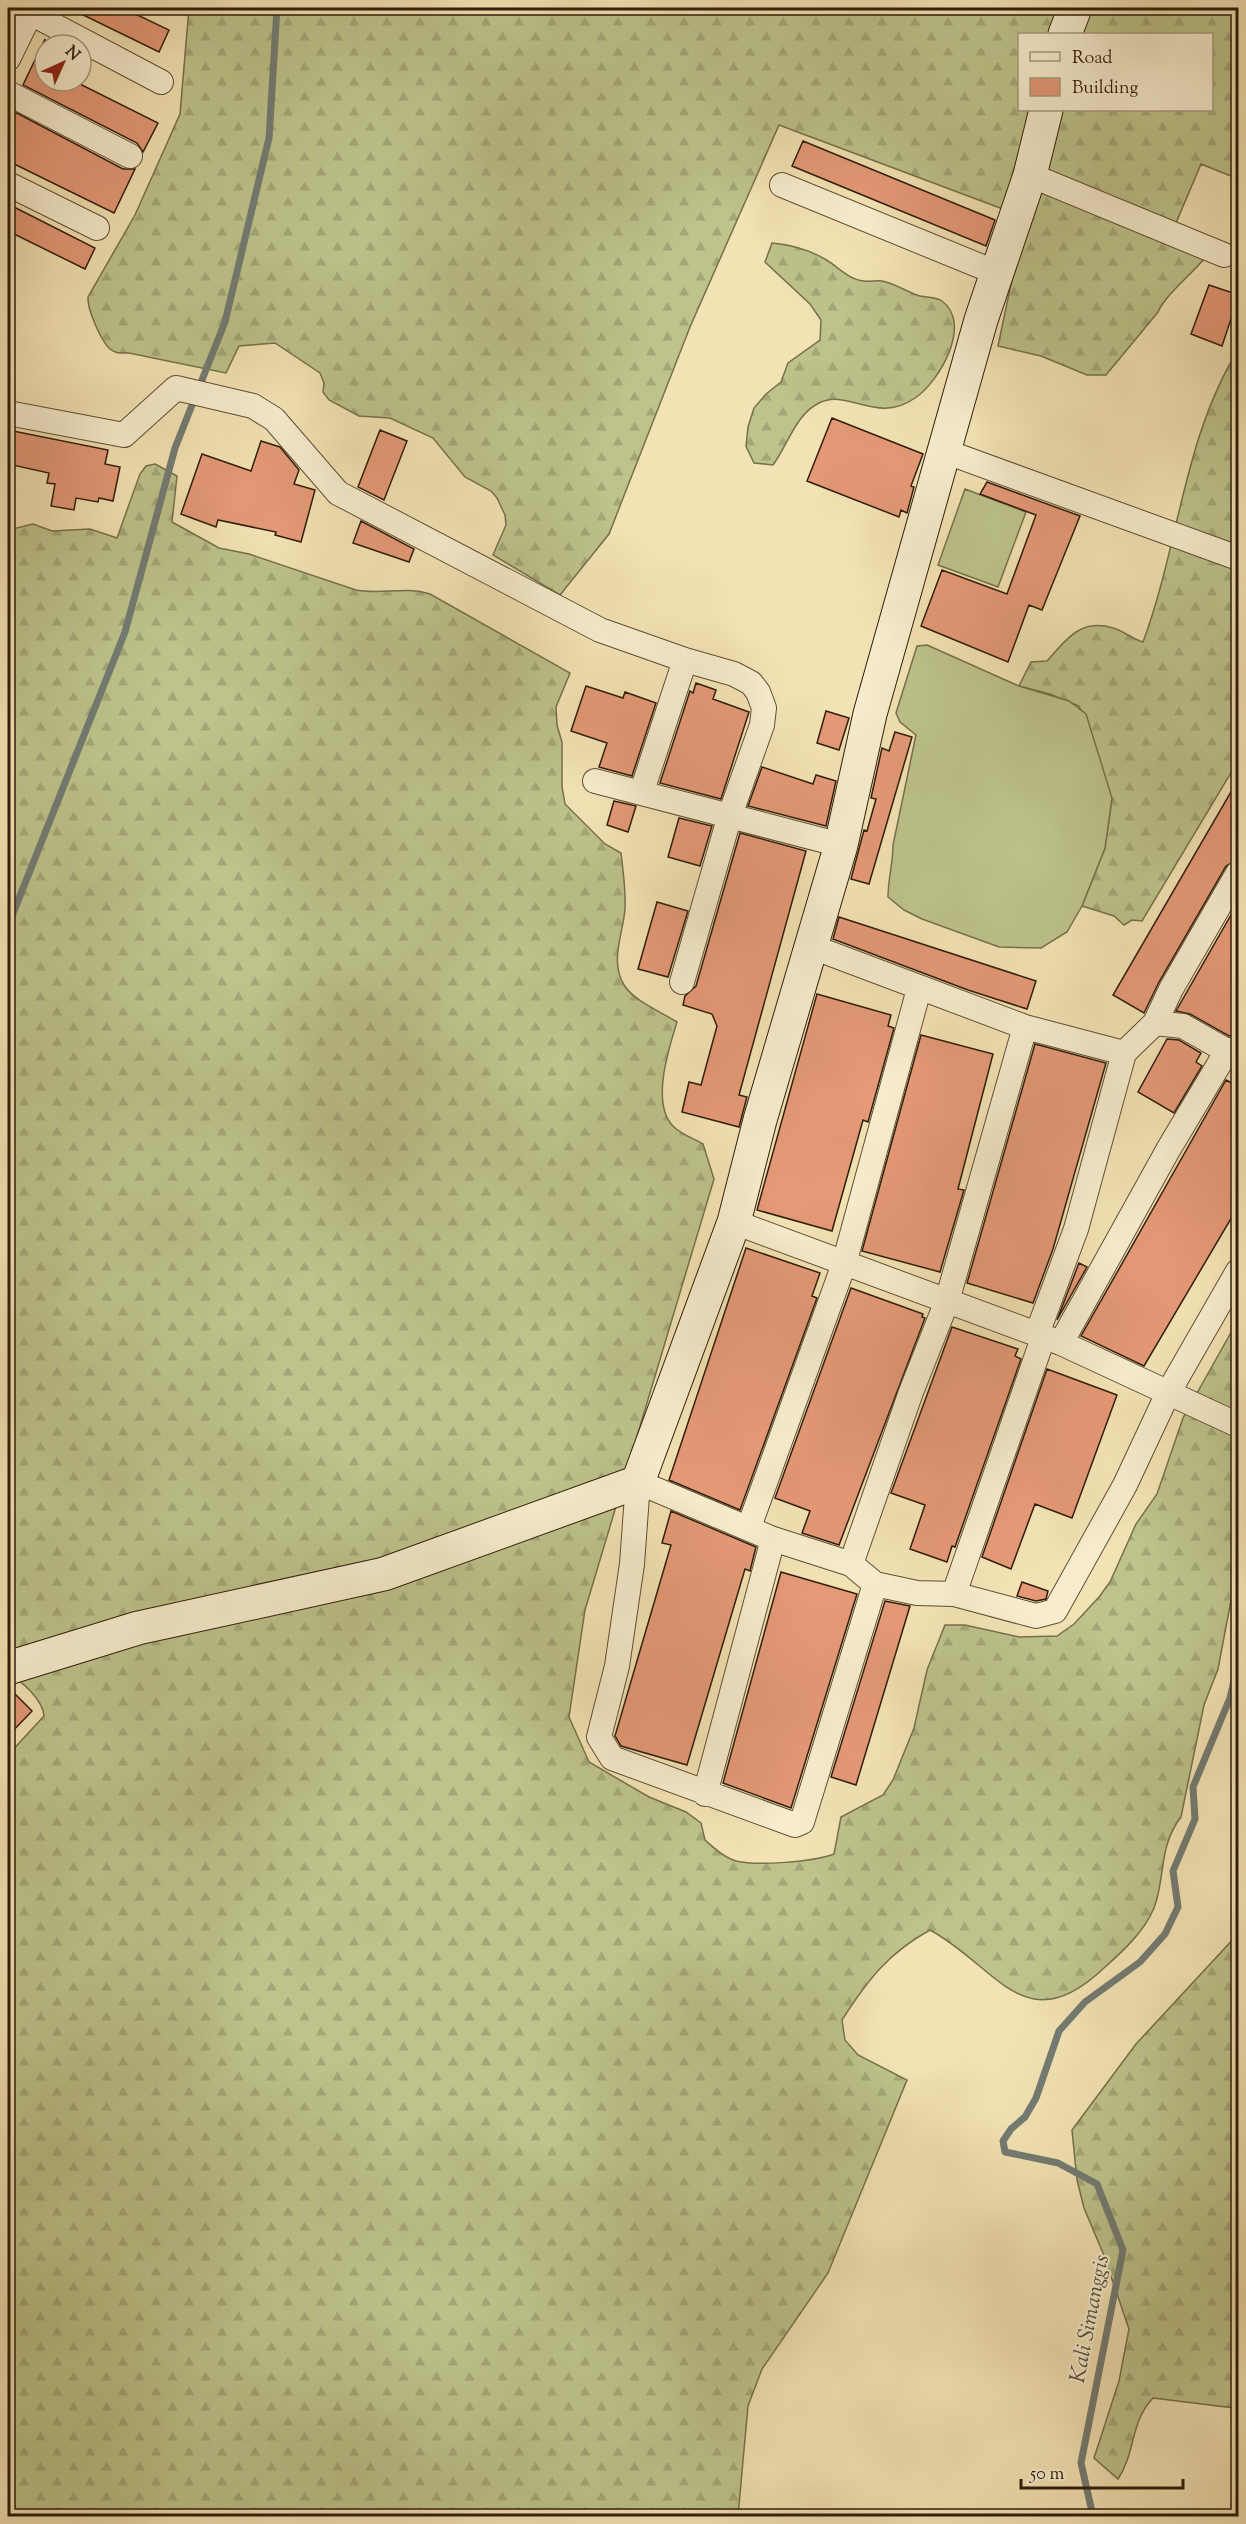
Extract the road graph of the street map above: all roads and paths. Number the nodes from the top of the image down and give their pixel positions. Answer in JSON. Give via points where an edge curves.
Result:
{"nodes":[{"id":1,"x":1075,"y":8,"type":"edge"},
{"id":2,"x":26,"y":10,"type":"edge"},
{"id":3,"x":1065,"y":33,"type":"edge"},
{"id":4,"x":8,"y":59,"type":"edge"},
{"id":5,"x":160,"y":82,"type":"dead end"},
{"id":6,"x":8,"y":93,"type":"edge"},
{"id":7,"x":1046,"y":111,"type":"edge"},
{"id":8,"x":130,"y":156,"type":"dead end"},
{"id":9,"x":1030,"y":175,"type":"junction"},
{"id":10,"x":8,"y":184,"type":"edge"},
{"id":11,"x":782,"y":185,"type":"dead end"},
{"id":12,"x":97,"y":228,"type":"dead end"},
{"id":13,"x":1224,"y":255,"type":"dead end"},
{"id":14,"x":997,"y":273,"type":"junction"},
{"id":15,"x":8,"y":413,"type":"edge"},
{"id":16,"x":944,"y":452,"type":"junction"},
{"id":17,"x":1239,"y":558,"type":"edge"},
{"id":18,"x":685,"y":660,"type":"junction"},
{"id":19,"x":595,"y":781,"type":"dead end"},
{"id":20,"x":642,"y":791,"type":"junction"},
{"id":21,"x":730,"y":815,"type":"junction"},
{"id":22,"x":841,"y":845,"type":"junction"},
{"id":23,"x":1239,"y":873,"type":"edge"},
{"id":24,"x":810,"y":946,"type":"junction"},
{"id":25,"x":682,"y":982,"type":"dead end"},
{"id":26,"x":919,"y":989,"type":"junction"},
{"id":27,"x":1155,"y":1023,"type":"junction"},
{"id":28,"x":1025,"y":1027,"type":"junction"},
{"id":29,"x":1233,"y":1049,"type":"edge"},
{"id":30,"x":1124,"y":1053,"type":"junction"},
{"id":31,"x":734,"y":1222,"type":"junction"},
{"id":32,"x":844,"y":1264,"type":"junction"},
{"id":33,"x":1239,"y":1271,"type":"edge"},
{"id":34,"x":947,"y":1301,"type":"junction"},
{"id":35,"x":1047,"y":1338,"type":"junction"},
{"id":36,"x":1168,"y":1393,"type":"junction"},
{"id":37,"x":1239,"y":1425,"type":"edge"},
{"id":38,"x":638,"y":1482,"type":"junction"},
{"id":39,"x":749,"y":1527,"type":"junction"},
{"id":40,"x":773,"y":1539,"type":"junction"},
{"id":41,"x":851,"y":1564,"type":"junction"},
{"id":42,"x":875,"y":1584,"type":"junction"},
{"id":43,"x":954,"y":1594,"type":"junction"},
{"id":44,"x":8,"y":1668,"type":"edge"},
{"id":45,"x":705,"y":1794,"type":"junction"}],
"edges":[{"from":1,"to":3,"type":"street"},
{"from":2,"to":4,"type":"street"},
{"from":2,"to":5,"type":"street"},
{"from":6,"to":8,"type":"street"},
{"from":7,"to":9,"type":"street"},
{"from":9,"to":13,"type":"street"},
{"from":9,"to":14,"type":"street"},
{"from":10,"to":12,"type":"street"},
{"from":11,"to":14,"type":"street"},
{"from":14,"to":16,"type":"street"},
{"from":15,"to":18,"type":"street","via":[[124,435],[176,388],[253,406],[274,419],[338,494],[600,630]]},
{"from":16,"to":17,"type":"street"},
{"from":16,"to":22,"type":"street","via":[[870,714]]},
{"from":18,"to":20,"type":"street"},
{"from":18,"to":21,"type":"street","via":[[751,683],[764,708],[762,725]]},
{"from":19,"to":20,"type":"street"},
{"from":20,"to":21,"type":"street"},
{"from":21,"to":22,"type":"street"},
{"from":21,"to":25,"type":"street"},
{"from":22,"to":24,"type":"street"},
{"from":23,"to":27,"type":"street"},
{"from":24,"to":26,"type":"street"},
{"from":24,"to":31,"type":"street"},
{"from":26,"to":28,"type":"street"},
{"from":26,"to":32,"type":"street"},
{"from":27,"to":29,"type":"street","via":[[1183,1026]]},
{"from":27,"to":30,"type":"street"},
{"from":28,"to":30,"type":"street"},
{"from":28,"to":34,"type":"street"},
{"from":29,"to":35,"type":"street"},
{"from":30,"to":35,"type":"street"},
{"from":31,"to":32,"type":"street"},
{"from":31,"to":38,"type":"street"},
{"from":32,"to":34,"type":"street"},
{"from":32,"to":39,"type":"street"},
{"from":33,"to":36,"type":"street"},
{"from":34,"to":35,"type":"street"},
{"from":34,"to":41,"type":"street"},
{"from":35,"to":36,"type":"street"},
{"from":35,"to":43,"type":"street"},
{"from":36,"to":37,"type":"street"},
{"from":36,"to":43,"type":"street","via":[[1125,1485],[1054,1611],[1036,1616]]},
{"from":38,"to":39,"type":"street"},
{"from":38,"to":44,"type":"street","via":[[384,1574],[138,1628]]},
{"from":38,"to":45,"type":"street","via":[[632,1564],[617,1666],[599,1737],[612,1758]]},
{"from":39,"to":40,"type":"street"},
{"from":40,"to":41,"type":"street"},
{"from":40,"to":45,"type":"street"},
{"from":41,"to":42,"type":"street"},
{"from":42,"to":43,"type":"street","via":[[917,1593]]},
{"from":42,"to":45,"type":"street","via":[[802,1822],[795,1825]]}]}
